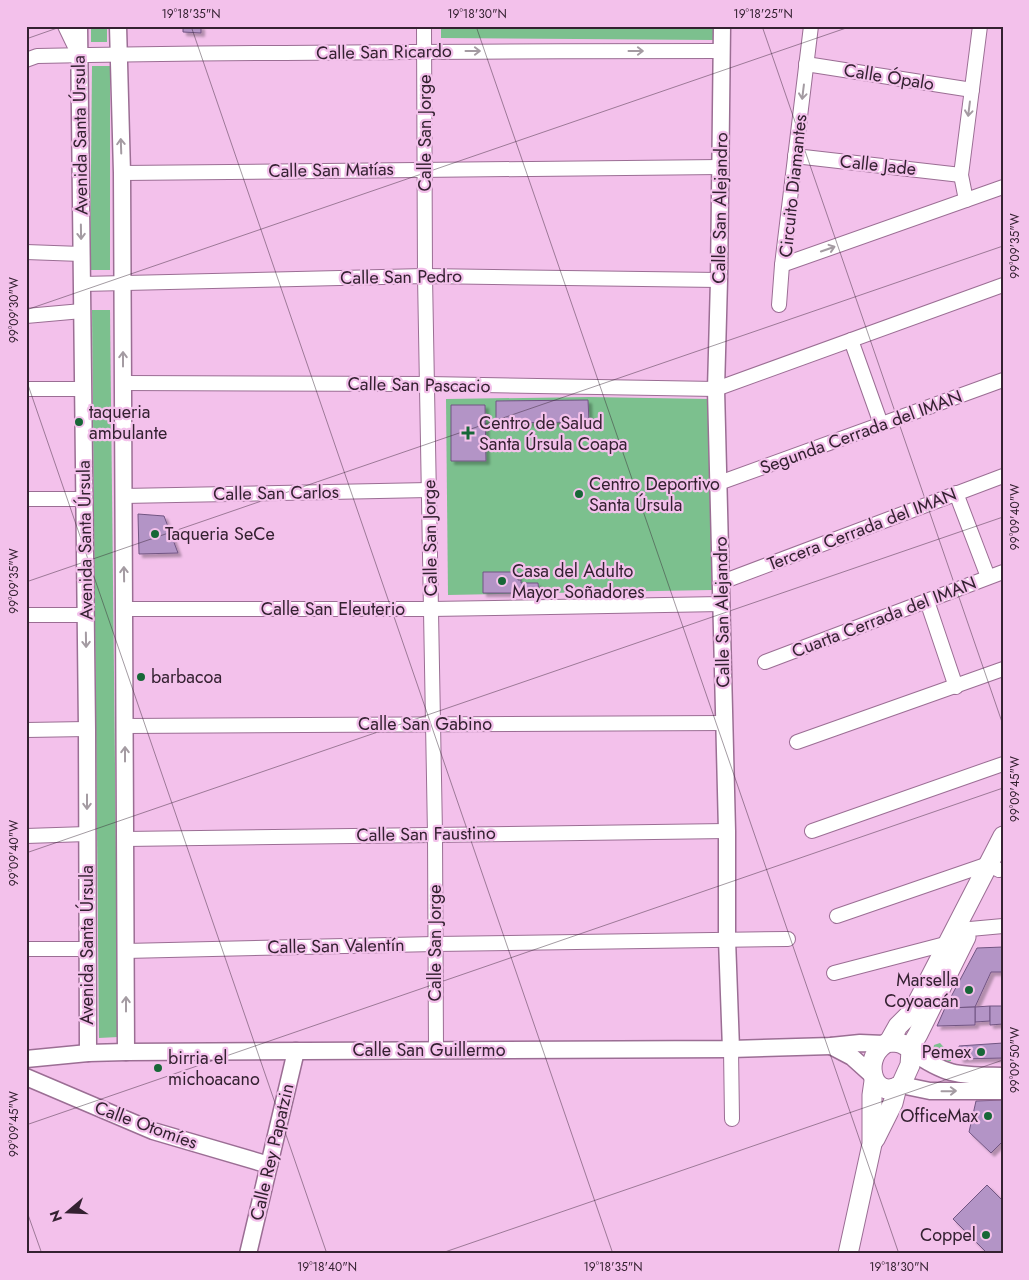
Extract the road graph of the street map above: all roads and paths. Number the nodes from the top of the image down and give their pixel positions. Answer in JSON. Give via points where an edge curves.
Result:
{"nodes":[{"id":1,"x":65,"y":26,"type":"edge"},
{"id":2,"x":79,"y":26,"type":"edge"},
{"id":3,"x":118,"y":26,"type":"edge"},
{"id":4,"x":424,"y":26,"type":"edge"},
{"id":5,"x":722,"y":26,"type":"edge"},
{"id":6,"x":811,"y":26,"type":"edge"},
{"id":7,"x":980,"y":26,"type":"edge"},
{"id":8,"x":424,"y":51,"type":"junction"},
{"id":9,"x":722,"y":51,"type":"junction"},
{"id":10,"x":119,"y":55,"type":"junction"},
{"id":11,"x":80,"y":56,"type":"junction"},
{"id":12,"x":26,"y":60,"type":"edge"},
{"id":13,"x":806,"y":64,"type":"junction"},
{"id":14,"x":972,"y":90,"type":"junction"},
{"id":15,"x":795,"y":156,"type":"junction"},
{"id":16,"x":720,"y":167,"type":"junction"},
{"id":17,"x":425,"y":169,"type":"junction"},
{"id":18,"x":122,"y":173,"type":"junction"},
{"id":19,"x":961,"y":174,"type":"junction"},
{"id":20,"x":1003,"y":187,"type":"edge"},
{"id":21,"x":966,"y":200,"type":"junction"},
{"id":22,"x":26,"y":252,"type":"edge"},
{"id":23,"x":81,"y":254,"type":"junction"},
{"id":24,"x":782,"y":265,"type":"junction"},
{"id":25,"x":425,"y":276,"type":"junction"},
{"id":26,"x":720,"y":280,"type":"junction"},
{"id":27,"x":122,"y":282,"type":"junction"},
{"id":28,"x":82,"y":284,"type":"junction"},
{"id":29,"x":1003,"y":285,"type":"edge"},
{"id":30,"x":778,"y":305,"type":"dead end"},
{"id":31,"x":82,"y":311,"type":"junction"},
{"id":32,"x":26,"y":316,"type":"edge"},
{"id":33,"x":851,"y":340,"type":"junction"},
{"id":34,"x":1003,"y":380,"type":"edge"},
{"id":35,"x":123,"y":383,"type":"junction"},
{"id":36,"x":428,"y":384,"type":"junction"},
{"id":37,"x":26,"y":389,"type":"edge"},
{"id":38,"x":82,"y":389,"type":"junction"},
{"id":39,"x":716,"y":389,"type":"junction"},
{"id":40,"x":881,"y":424,"type":"junction"},
{"id":41,"x":1003,"y":476,"type":"edge"},
{"id":42,"x":719,"y":483,"type":"junction"},
{"id":43,"x":429,"y":490,"type":"junction"},
{"id":44,"x":956,"y":493,"type":"junction"},
{"id":45,"x":123,"y":496,"type":"junction"},
{"id":46,"x":85,"y":498,"type":"junction"},
{"id":47,"x":26,"y":499,"type":"edge"},
{"id":48,"x":1003,"y":572,"type":"edge"},
{"id":49,"x":988,"y":578,"type":"junction"},
{"id":50,"x":722,"y":582,"type":"junction"},
{"id":51,"x":927,"y":601,"type":"junction"},
{"id":52,"x":722,"y":604,"type":"junction"},
{"id":53,"x":124,"y":609,"type":"junction"},
{"id":54,"x":430,"y":610,"type":"junction"},
{"id":55,"x":26,"y":615,"type":"edge"},
{"id":56,"x":85,"y":615,"type":"junction"},
{"id":57,"x":765,"y":662,"type":"dead end"},
{"id":58,"x":1003,"y":669,"type":"edge"},
{"id":59,"x":956,"y":687,"type":"junction"},
{"id":60,"x":725,"y":723,"type":"junction"},
{"id":61,"x":432,"y":724,"type":"junction"},
{"id":62,"x":125,"y":726,"type":"junction"},
{"id":63,"x":87,"y":729,"type":"junction"},
{"id":64,"x":26,"y":730,"type":"edge"},
{"id":65,"x":797,"y":742,"type":"dead end"},
{"id":66,"x":1003,"y":764,"type":"edge"},
{"id":67,"x":727,"y":831,"type":"junction"},
{"id":68,"x":812,"y":831,"type":"dead end"},
{"id":69,"x":87,"y":834,"type":"junction"},
{"id":70,"x":434,"y":834,"type":"junction"},
{"id":71,"x":26,"y":836,"type":"edge"},
{"id":72,"x":1003,"y":836,"type":"edge"},
{"id":73,"x":125,"y":839,"type":"junction"},
{"id":74,"x":997,"y":865,"type":"edge"},
{"id":75,"x":837,"y":916,"type":"dead end"},
{"id":76,"x":1003,"y":926,"type":"edge"},
{"id":77,"x":970,"y":929,"type":"junction"},
{"id":78,"x":727,"y":939,"type":"junction"},
{"id":79,"x":788,"y":939,"type":"dead end"},
{"id":80,"x":949,"y":943,"type":"junction"},
{"id":81,"x":435,"y":944,"type":"junction"},
{"id":82,"x":26,"y":949,"type":"edge"},
{"id":83,"x":87,"y":949,"type":"junction"},
{"id":84,"x":125,"y":951,"type":"junction"},
{"id":85,"x":834,"y":973,"type":"dead end"},
{"id":86,"x":887,"y":1043,"type":"junction"},
{"id":87,"x":831,"y":1046,"type":"junction"},
{"id":88,"x":731,"y":1049,"type":"junction"},
{"id":89,"x":436,"y":1050,"type":"junction"},
{"id":90,"x":910,"y":1050,"type":"junction"},
{"id":91,"x":296,"y":1051,"type":"junction"},
{"id":92,"x":126,"y":1052,"type":"junction"},
{"id":93,"x":88,"y":1053,"type":"junction"},
{"id":94,"x":26,"y":1059,"type":"edge"},
{"id":95,"x":1003,"y":1076,"type":"edge"},
{"id":96,"x":26,"y":1077,"type":"edge"},
{"id":97,"x":873,"y":1078,"type":"junction"},
{"id":98,"x":899,"y":1086,"type":"junction"},
{"id":99,"x":1003,"y":1091,"type":"edge"},
{"id":100,"x":732,"y":1119,"type":"dead end"},
{"id":101,"x":872,"y":1144,"type":"junction"},
{"id":102,"x":268,"y":1165,"type":"junction"},
{"id":103,"x":248,"y":1254,"type":"edge"},
{"id":104,"x":848,"y":1254,"type":"edge"}],
"edges":[{"from":1,"to":11,"type":"street"},
{"from":2,"to":11,"type":"street","name":"Avenida Santa Úrsula"},
{"from":3,"to":10,"type":"street"},
{"from":4,"to":8,"type":"street","name":"Calle San Jorge"},
{"from":5,"to":9,"type":"street","name":"Calle San Alejandro"},
{"from":6,"to":13,"type":"street","name":"Circuito Diamantes"},
{"from":7,"to":14,"type":"street"},
{"from":8,"to":9,"type":"street","name":"Calle San Ricardo","one_way":true},
{"from":8,"to":10,"type":"street","name":"Calle San Ricardo"},
{"from":8,"to":17,"type":"street","name":"Calle San Jorge"},
{"from":9,"to":16,"type":"street","name":"Calle San Alejandro"},
{"from":10,"to":11,"type":"street","name":"Calle San Ricardo"},
{"from":18,"to":10,"type":"street","one_way":true},
{"from":11,"to":12,"type":"street","name":"Calle San Ricardo","via":[[37,56]]},
{"from":11,"to":23,"type":"street","name":"Avenida Santa Úrsula","one_way":true},
{"from":13,"to":14,"type":"street","name":"Calle Ópalo"},
{"from":13,"to":15,"type":"street","name":"Circuito Diamantes","one_way":true},
{"from":14,"to":19,"type":"street","one_way":true},
{"from":15,"to":19,"type":"street","name":"Calle Jade"},
{"from":15,"to":24,"type":"street","name":"Circuito Diamantes"},
{"from":16,"to":17,"type":"street","name":"Calle San Matías"},
{"from":16,"to":26,"type":"street","name":"Calle San Alejandro"},
{"from":17,"to":18,"type":"street","name":"Calle San Matías"},
{"from":17,"to":25,"type":"street","name":"Calle San Jorge"},
{"from":18,"to":27,"type":"street"},
{"from":19,"to":21,"type":"street"},
{"from":20,"to":21,"type":"street","name":"Circuito Diamantes"},
{"from":24,"to":21,"type":"street","name":"Circuito Diamantes","one_way":true},
{"from":22,"to":23,"type":"street"},
{"from":23,"to":28,"type":"street","name":"Avenida Santa Úrsula"},
{"from":24,"to":30,"type":"street"},
{"from":25,"to":26,"type":"street","name":"Calle San Pedro"},
{"from":25,"to":27,"type":"street","name":"Calle San Pedro"},
{"from":25,"to":36,"type":"street","name":"Calle San Jorge"},
{"from":26,"to":39,"type":"street","name":"Calle San Alejandro"},
{"from":27,"to":28,"type":"street","name":"Calle San Pedro"},
{"from":35,"to":27,"type":"street","one_way":true},
{"from":28,"to":31,"type":"street","name":"Avenida Santa Úrsula"},
{"from":29,"to":33,"type":"street"},
{"from":31,"to":32,"type":"street"},
{"from":31,"to":38,"type":"street","name":"Avenida Santa Úrsula"},
{"from":33,"to":39,"type":"street"},
{"from":33,"to":40,"type":"street"},
{"from":34,"to":40,"type":"street","name":"Segunda Cerrada del IMAN"},
{"from":35,"to":36,"type":"street","name":"Calle San Pascacio"},
{"from":35,"to":45,"type":"street"},
{"from":36,"to":39,"type":"street","name":"Calle San Pascacio"},
{"from":36,"to":43,"type":"street","name":"Calle San Jorge"},
{"from":37,"to":38,"type":"street"},
{"from":38,"to":46,"type":"street","name":"Avenida Santa Úrsula"},
{"from":39,"to":42,"type":"street","name":"Calle San Alejandro"},
{"from":40,"to":42,"type":"street","name":"Segunda Cerrada del IMAN"},
{"from":41,"to":44,"type":"street","name":"Tercera Cerrada del IMAN"},
{"from":42,"to":50,"type":"street","name":"Calle San Alejandro"},
{"from":43,"to":45,"type":"street","name":"Calle San Carlos"},
{"from":43,"to":54,"type":"street","name":"Calle San Jorge"},
{"from":44,"to":49,"type":"street"},
{"from":44,"to":50,"type":"street","name":"Tercera Cerrada del IMAN"},
{"from":53,"to":45,"type":"street","one_way":true},
{"from":46,"to":47,"type":"street"},
{"from":46,"to":56,"type":"street","name":"Avenida Santa Úrsula"},
{"from":48,"to":49,"type":"street","name":"Cuarta Cerrada del IMAN"},
{"from":49,"to":51,"type":"street","name":"Cuarta Cerrada del IMAN"},
{"from":50,"to":52,"type":"street","name":"Calle San Alejandro"},
{"from":51,"to":57,"type":"street","name":"Cuarta Cerrada del IMAN"},
{"from":51,"to":59,"type":"street"},
{"from":52,"to":54,"type":"street","name":"Calle San Eleuterio"},
{"from":52,"to":60,"type":"street","name":"Calle San Alejandro"},
{"from":53,"to":54,"type":"street","name":"Calle San Eleuterio"},
{"from":53,"to":62,"type":"street"},
{"from":54,"to":61,"type":"street","name":"Calle San Jorge"},
{"from":55,"to":56,"type":"street"},
{"from":56,"to":63,"type":"street","name":"Avenida Santa Úrsula","one_way":true},
{"from":58,"to":59,"type":"street"},
{"from":59,"to":65,"type":"street"},
{"from":60,"to":61,"type":"street","name":"Calle San Gabino"},
{"from":60,"to":67,"type":"street","name":"Calle San Alejandro"},
{"from":61,"to":62,"type":"street","name":"Calle San Gabino"},
{"from":61,"to":70,"type":"street","name":"Calle San Jorge"},
{"from":73,"to":62,"type":"street","one_way":true},
{"from":63,"to":64,"type":"street"},
{"from":63,"to":69,"type":"street","name":"Avenida Santa Úrsula","one_way":true},
{"from":66,"to":68,"type":"street"},
{"from":67,"to":70,"type":"street","name":"Calle San Faustino"},
{"from":67,"to":78,"type":"street","name":"Calle San Alejandro"},
{"from":69,"to":71,"type":"street"},
{"from":69,"to":83,"type":"street","name":"Avenida Santa Úrsula"},
{"from":70,"to":73,"type":"street","name":"Calle San Faustino"},
{"from":70,"to":81,"type":"street","name":"Calle San Jorge"},
{"from":72,"to":74,"type":"main road"},
{"from":73,"to":84,"type":"street"},
{"from":74,"to":75,"type":"street"},
{"from":74,"to":77,"type":"main road"},
{"from":74,"to":80,"type":"main road"},
{"from":76,"to":77,"type":"street"},
{"from":77,"to":80,"type":"street"},
{"from":77,"to":90,"type":"main road"},
{"from":78,"to":79,"type":"street","name":"Calle San Valentín"},
{"from":78,"to":81,"type":"street","name":"Calle San Valentín"},
{"from":78,"to":88,"type":"street","name":"Calle San Alejandro"},
{"from":80,"to":85,"type":"street"},
{"from":80,"to":86,"type":"main road","via":[[913,1012]]},
{"from":81,"to":84,"type":"street","name":"Calle San Valentín"},
{"from":81,"to":89,"type":"street","name":"Calle San Jorge"},
{"from":82,"to":83,"type":"street"},
{"from":83,"to":93,"type":"street","name":"Avenida Santa Úrsula"},
{"from":92,"to":84,"type":"street","one_way":true},
{"from":86,"to":87,"type":"street","name":"Calle San Guillermo"},
{"from":86,"to":90,"type":"main road","via":[[898,1042]]},
{"from":86,"to":97,"type":"main road","via":[[874,1058]]},
{"from":87,"to":88,"type":"street","name":"Calle San Guillermo"},
{"from":87,"to":97,"type":"street","via":[[852,1057]]},
{"from":88,"to":89,"type":"street","name":"Calle San Guillermo"},
{"from":88,"to":100,"type":"street"},
{"from":89,"to":91,"type":"street","name":"Calle San Guillermo"},
{"from":90,"to":95,"type":"street","via":[[933,1066],[951,1073]]},
{"from":90,"to":98,"type":"main road","via":[[910,1065]]},
{"from":91,"to":92,"type":"street","name":"Calle San Guillermo"},
{"from":91,"to":102,"type":"street","name":"Calle Rey Papatzin"},
{"from":92,"to":93,"type":"street","name":"Calle San Guillermo"},
{"from":93,"to":94,"type":"street","name":"Calle San Guillermo"},
{"from":96,"to":102,"type":"street","name":"Calle Otomíes","via":[[154,1131]]},
{"from":97,"to":98,"type":"main road","via":[[882,1087]]},
{"from":97,"to":101,"type":"main road"},
{"from":98,"to":99,"type":"street","one_way":true,"via":[[930,1092]]},
{"from":98,"to":101,"type":"main road"},
{"from":101,"to":104,"type":"main road"},
{"from":102,"to":103,"type":"street","name":"Calle Rey Papatzin"}]}
